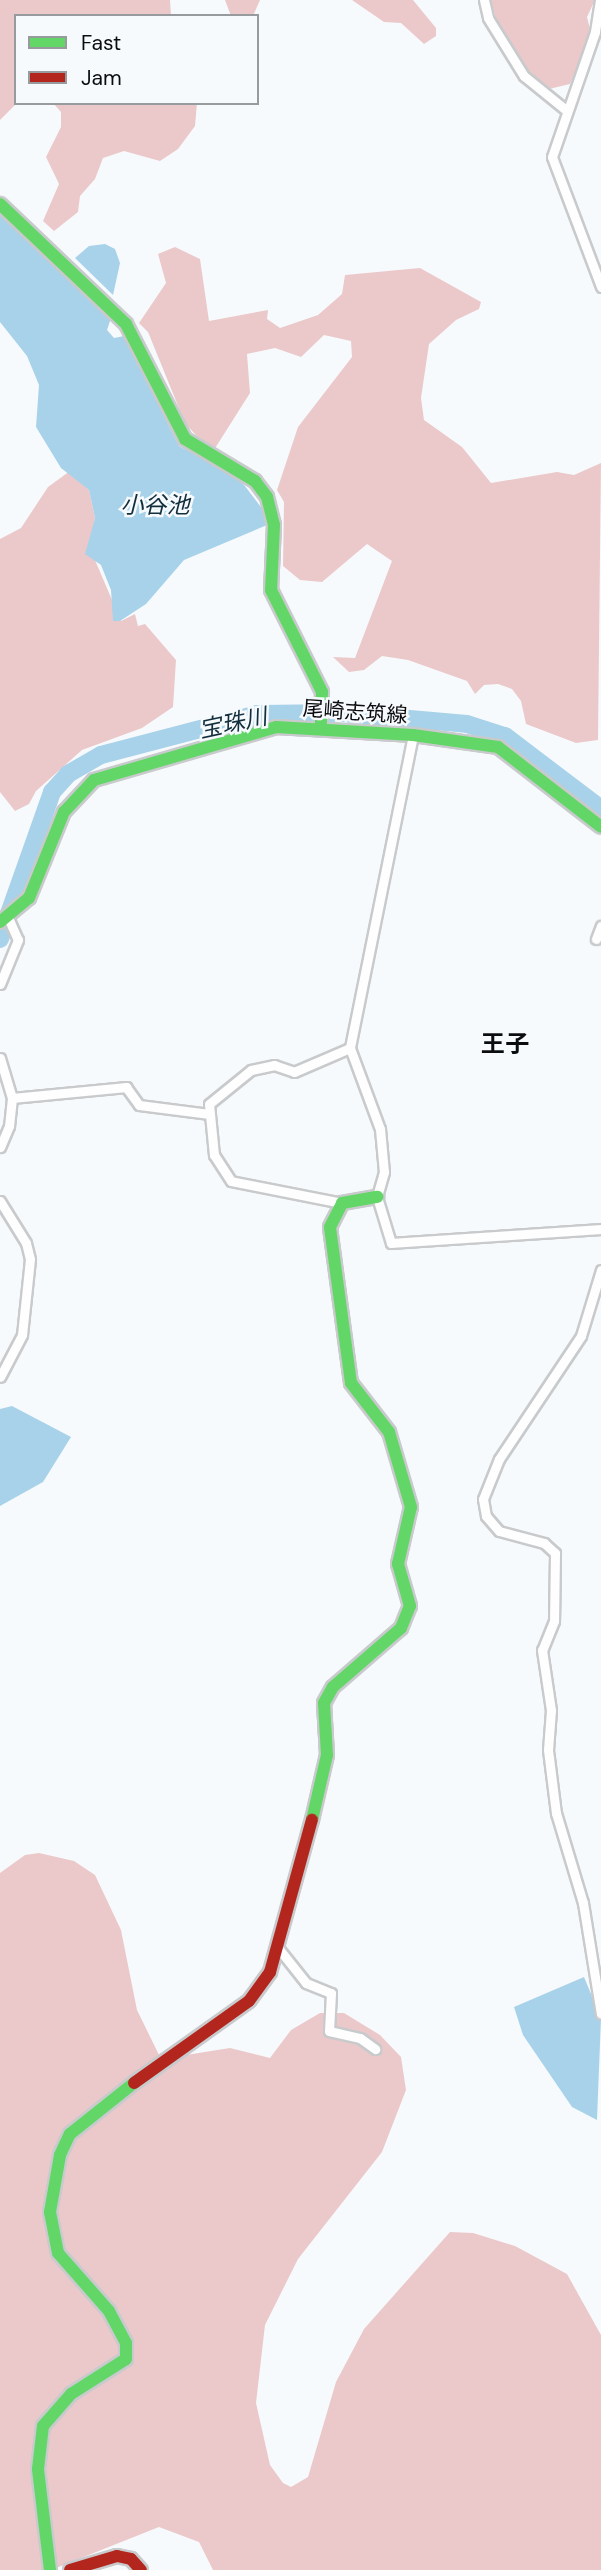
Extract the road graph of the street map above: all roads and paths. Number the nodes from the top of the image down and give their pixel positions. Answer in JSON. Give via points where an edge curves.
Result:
{"nodes":[{"id":1,"x":484,"y":0,"type":"edge"},
{"id":2,"x":600,"y":0,"type":"edge"},
{"id":3,"x":566,"y":110,"type":"junction"},
{"id":4,"x":0,"y":204,"type":"edge"},
{"id":5,"x":601,"y":288,"type":"edge"},
{"id":6,"x":322,"y":724,"type":"junction"},
{"id":7,"x":413,"y":735,"type":"junction"},
{"id":8,"x":601,"y":827,"type":"edge"},
{"id":9,"x":7,"y":923,"type":"edge"},
{"id":10,"x":601,"y":926,"type":"edge"},
{"id":11,"x":596,"y":939,"type":"dead end"},
{"id":12,"x":0,"y":984,"type":"edge"},
{"id":13,"x":350,"y":1048,"type":"junction"},
{"id":14,"x":0,"y":1058,"type":"edge"},
{"id":15,"x":12,"y":1098,"type":"junction"},
{"id":16,"x":209,"y":1114,"type":"junction"},
{"id":17,"x":0,"y":1147,"type":"edge"},
{"id":18,"x":377,"y":1197,"type":"junction"},
{"id":19,"x":0,"y":1201,"type":"edge"},
{"id":20,"x":342,"y":1203,"type":"junction"},
{"id":21,"x":601,"y":1229,"type":"edge"},
{"id":22,"x":601,"y":1270,"type":"edge"},
{"id":23,"x":0,"y":1377,"type":"edge"},
{"id":24,"x":279,"y":1949,"type":"junction"},
{"id":25,"x":601,"y":2014,"type":"edge"},
{"id":26,"x":375,"y":2049,"type":"dead end"},
{"id":27,"x":50,"y":2570,"type":"edge"},
{"id":28,"x":70,"y":2570,"type":"edge"},
{"id":29,"x":142,"y":2570,"type":"edge"}],
"edges":[{"from":1,"to":3,"type":"street","via":[[488,18],[524,76]]},
{"from":2,"to":3,"type":"street","via":[[595,32]]},
{"from":3,"to":5,"type":"street","via":[[553,146],[555,174]]},
{"from":4,"to":6,"type":"street","via":[[126,324],[185,439],[255,481],[267,497],[276,610],[324,703]]},
{"from":6,"to":7,"type":"street","name":"尾崎志筑線"},
{"from":6,"to":9,"type":"street","name":"尾崎志筑線","via":[[247,733],[94,780],[64,812],[38,883]]},
{"from":7,"to":8,"type":"street","name":"尾崎志筑線","via":[[498,747]]},
{"from":7,"to":13,"type":"street"},
{"from":9,"to":12,"type":"street","via":[[18,940]]},
{"from":10,"to":11,"type":"street"},
{"from":13,"to":16,"type":"street","via":[[294,1072],[274,1065],[251,1070],[217,1094]]},
{"from":13,"to":18,"type":"street","via":[[380,1129],[384,1172]]},
{"from":14,"to":15,"type":"street"},
{"from":15,"to":16,"type":"street","via":[[126,1087],[139,1105]]},
{"from":15,"to":17,"type":"street","via":[[9,1126]]},
{"from":16,"to":20,"type":"street","via":[[214,1155],[230,1181],[308,1192]]},
{"from":18,"to":20,"type":"street"},
{"from":18,"to":21,"type":"street","via":[[391,1243]]},
{"from":19,"to":23,"type":"street","via":[[30,1259],[22,1335]]},
{"from":20,"to":24,"type":"street","via":[[330,1227],[351,1383],[389,1432],[411,1507],[398,1564],[410,1606],[401,1628],[333,1687],[324,1703],[327,1755]]},
{"from":22,"to":25,"type":"street","via":[[582,1336],[499,1459],[483,1499],[486,1516],[499,1531],[544,1543],[555,1553],[554,1621],[542,1650],[551,1710],[548,1750],[556,1813],[583,1903]]},
{"from":24,"to":26,"type":"street","via":[[306,1983],[331,1993],[329,2031],[360,2038]]},
{"from":24,"to":27,"type":"street","via":[[249,2001],[91,2113],[70,2134],[60,2155],[50,2212],[58,2253],[109,2311],[126,2343],[126,2359],[71,2394],[43,2426],[38,2469]]},
{"from":28,"to":29,"type":"street","via":[[117,2556],[131,2559]]}]}
